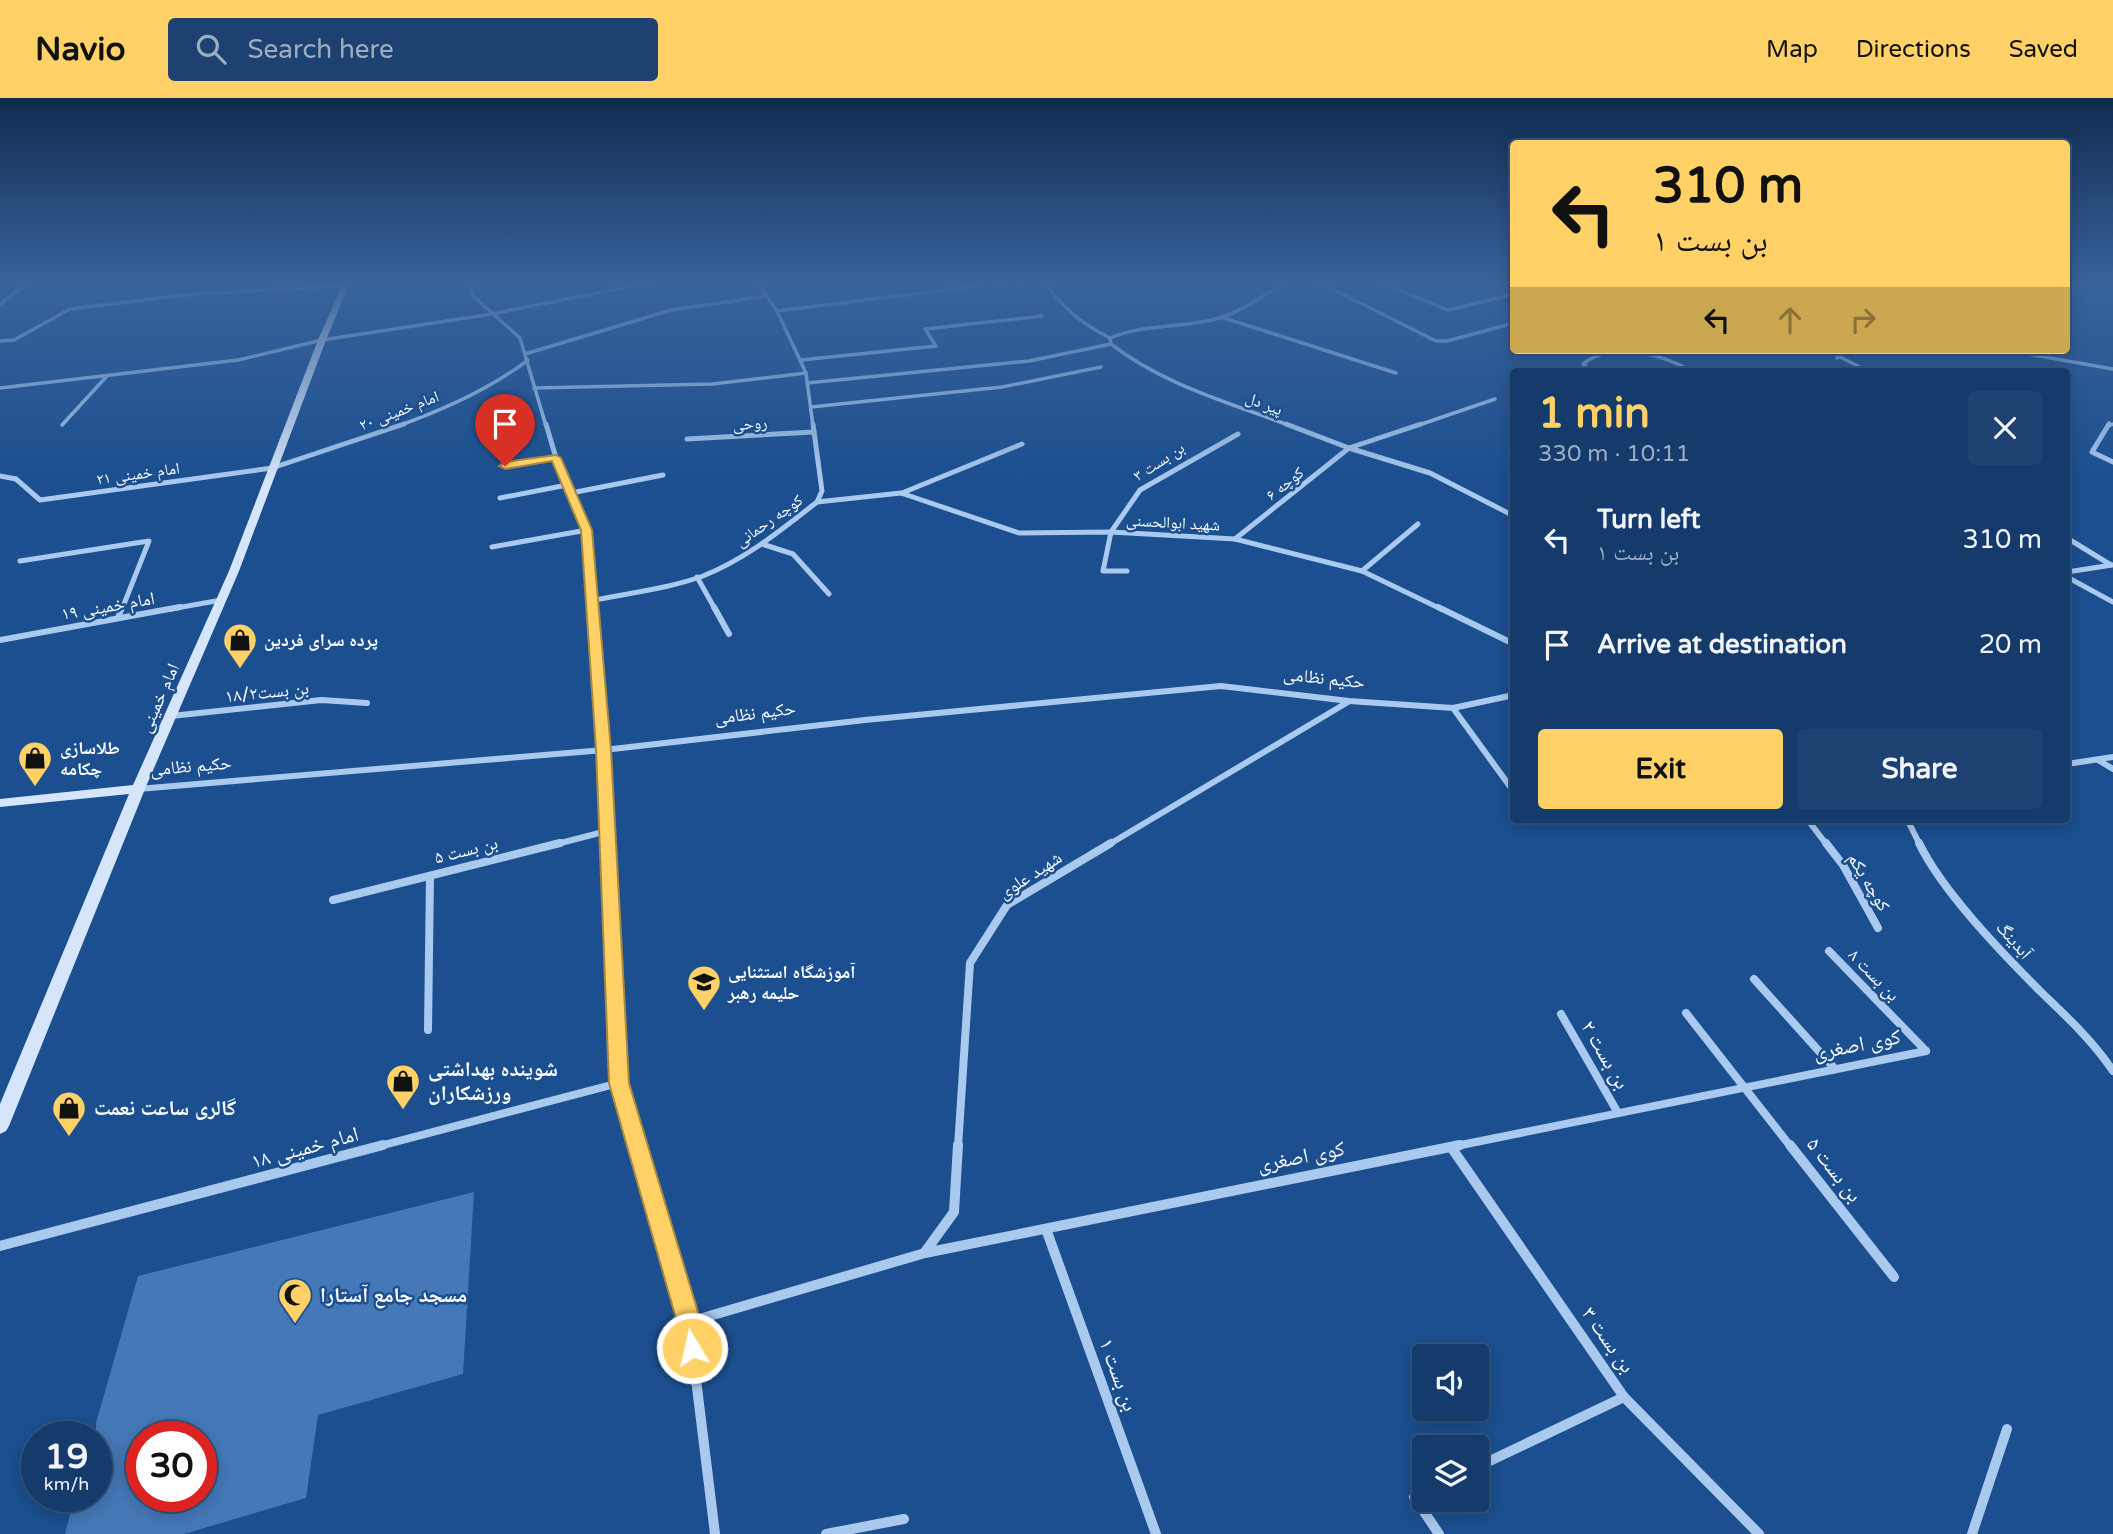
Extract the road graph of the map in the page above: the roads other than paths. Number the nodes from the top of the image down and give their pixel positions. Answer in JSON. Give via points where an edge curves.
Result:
{"nodes":[{"id":1,"x":284,"y":349,"type":"edge"},
{"id":2,"x":318,"y":349,"type":"edge"},
{"id":3,"x":524,"y":349,"type":"edge"},
{"id":4,"x":551,"y":349,"type":"edge"},
{"id":5,"x":796,"y":349,"type":"edge"},
{"id":6,"x":907,"y":349,"type":"edge"},
{"id":7,"x":1087,"y":349,"type":"edge"},
{"id":8,"x":1117,"y":349,"type":"edge"},
{"id":9,"x":1321,"y":349,"type":"edge"},
{"id":10,"x":1635,"y":354,"type":"edge"},
{"id":11,"x":1635,"y":354,"type":"edge"},
{"id":12,"x":1832,"y":354,"type":"edge"},
{"id":13,"x":1841,"y":354,"type":"edge"},
{"id":14,"x":2029,"y":354,"type":"edge"},
{"id":15,"x":527,"y":357,"type":"junction"},
{"id":16,"x":1837,"y":358,"type":"junction"},
{"id":17,"x":801,"y":360,"type":"junction"},
{"id":18,"x":1101,"y":368,"type":"dead end"},
{"id":19,"x":1588,"y":368,"type":"edge"},
{"id":20,"x":1685,"y":368,"type":"edge"},
{"id":21,"x":1861,"y":368,"type":"edge"},
{"id":22,"x":2113,"y":369,"type":"edge"},
{"id":23,"x":806,"y":373,"type":"junction"},
{"id":24,"x":1396,"y":373,"type":"dead end"},
{"id":25,"x":108,"y":375,"type":"junction"},
{"id":26,"x":807,"y":383,"type":"junction"},
{"id":27,"x":0,"y":388,"type":"edge"},
{"id":28,"x":534,"y":388,"type":"junction"},
{"id":29,"x":1495,"y":399,"type":"dead end"},
{"id":30,"x":811,"y":407,"type":"junction"},
{"id":31,"x":2113,"y":424,"type":"edge"},
{"id":32,"x":62,"y":425,"type":"dead end"},
{"id":33,"x":814,"y":432,"type":"junction"},
{"id":34,"x":1238,"y":434,"type":"dead end"},
{"id":35,"x":687,"y":439,"type":"dead end"},
{"id":36,"x":1022,"y":444,"type":"dead end"},
{"id":37,"x":1349,"y":448,"type":"junction"},
{"id":38,"x":556,"y":458,"type":"junction"},
{"id":39,"x":2113,"y":462,"type":"edge"},
{"id":40,"x":505,"y":466,"type":"dead end"},
{"id":41,"x":272,"y":468,"type":"junction"},
{"id":42,"x":663,"y":475,"type":"dead end"},
{"id":43,"x":0,"y":476,"type":"edge"},
{"id":44,"x":16,"y":479,"type":"junction"},
{"id":45,"x":0,"y":482,"type":"edge"},
{"id":46,"x":569,"y":489,"type":"junction"},
{"id":47,"x":901,"y":493,"type":"junction"},
{"id":48,"x":500,"y":498,"type":"dead end"},
{"id":49,"x":817,"y":502,"type":"junction"},
{"id":50,"x":1510,"y":514,"type":"edge"},
{"id":51,"x":1418,"y":524,"type":"dead end"},
{"id":52,"x":587,"y":530,"type":"junction"},
{"id":53,"x":1111,"y":532,"type":"junction"},
{"id":54,"x":1235,"y":539,"type":"junction"},
{"id":55,"x":2070,"y":540,"type":"edge"},
{"id":56,"x":762,"y":544,"type":"junction"},
{"id":57,"x":492,"y":547,"type":"dead end"},
{"id":58,"x":20,"y":561,"type":"dead end"},
{"id":59,"x":2112,"y":565,"type":"edge"},
{"id":60,"x":1127,"y":571,"type":"dead end"},
{"id":61,"x":1362,"y":571,"type":"junction"},
{"id":62,"x":2070,"y":573,"type":"edge"},
{"id":63,"x":2070,"y":576,"type":"edge"},
{"id":64,"x":696,"y":577,"type":"junction"},
{"id":65,"x":829,"y":594,"type":"dead end"},
{"id":66,"x":221,"y":600,"type":"junction"},
{"id":67,"x":591,"y":601,"type":"junction"},
{"id":68,"x":2113,"y":602,"type":"edge"},
{"id":69,"x":118,"y":618,"type":"junction"},
{"id":70,"x":729,"y":634,"type":"dead end"},
{"id":71,"x":0,"y":640,"type":"edge"},
{"id":72,"x":1510,"y":642,"type":"edge"},
{"id":73,"x":1510,"y":696,"type":"edge"},
{"id":74,"x":1349,"y":701,"type":"junction"},
{"id":75,"x":367,"y":703,"type":"dead end"},
{"id":76,"x":1452,"y":708,"type":"junction"},
{"id":77,"x":171,"y":716,"type":"junction"},
{"id":78,"x":604,"y":750,"type":"junction"},
{"id":79,"x":2113,"y":757,"type":"edge"},
{"id":80,"x":2098,"y":760,"type":"junction"},
{"id":81,"x":2070,"y":764,"type":"edge"},
{"id":82,"x":2113,"y":769,"type":"edge"},
{"id":83,"x":1510,"y":787,"type":"edge"},
{"id":84,"x":138,"y":789,"type":"junction"},
{"id":85,"x":0,"y":803,"type":"edge"},
{"id":86,"x":1810,"y":823,"type":"edge"},
{"id":87,"x":1909,"y":823,"type":"edge"},
{"id":88,"x":607,"y":831,"type":"junction"},
{"id":89,"x":430,"y":876,"type":"junction"},
{"id":90,"x":333,"y":900,"type":"dead end"},
{"id":91,"x":1878,"y":928,"type":"dead end"},
{"id":92,"x":1829,"y":951,"type":"dead end"},
{"id":93,"x":1754,"y":979,"type":"dead end"},
{"id":94,"x":1686,"y":1013,"type":"dead end"},
{"id":95,"x":1561,"y":1014,"type":"dead end"},
{"id":96,"x":428,"y":1030,"type":"dead end"},
{"id":97,"x":1926,"y":1051,"type":"joint"},
{"id":98,"x":1835,"y":1069,"type":"junction"},
{"id":99,"x":2113,"y":1071,"type":"edge"},
{"id":100,"x":619,"y":1083,"type":"junction"},
{"id":101,"x":1744,"y":1088,"type":"junction"},
{"id":102,"x":1618,"y":1113,"type":"junction"},
{"id":103,"x":0,"y":1126,"type":"edge"},
{"id":104,"x":1451,"y":1147,"type":"junction"},
{"id":105,"x":1046,"y":1228,"type":"junction"},
{"id":106,"x":0,"y":1246,"type":"edge"},
{"id":107,"x":925,"y":1253,"type":"junction"},
{"id":108,"x":1894,"y":1276,"type":"dead end"},
{"id":109,"x":689,"y":1322,"type":"junction"},
{"id":110,"x":1624,"y":1397,"type":"junction"},
{"id":111,"x":2007,"y":1429,"type":"dead end"},
{"id":112,"x":1489,"y":1461,"type":"edge"},
{"id":113,"x":1424,"y":1512,"type":"edge"},
{"id":114,"x":904,"y":1519,"type":"dead end"},
{"id":115,"x":715,"y":1534,"type":"edge"},
{"id":116,"x":826,"y":1534,"type":"edge"},
{"id":117,"x":1156,"y":1534,"type":"edge"},
{"id":118,"x":1439,"y":1534,"type":"edge"},
{"id":119,"x":1759,"y":1534,"type":"edge"},
{"id":120,"x":1972,"y":1534,"type":"edge"}],
"edges":[{"from":1,"to":25,"type":"street","via":[[238,360]]},
{"from":2,"to":41,"type":"street","name":"امام خمینی"},
{"from":3,"to":15,"type":"street"},
{"from":4,"to":15,"type":"street","name":"امام خمینی ۲۰"},
{"from":5,"to":17,"type":"street","name":"کوچه رحمانی"},
{"from":6,"to":17,"type":"street"},
{"from":7,"to":26,"type":"street","via":[[1029,361]]},
{"from":8,"to":37,"type":"street","name":"پیر دل","via":[[1182,384]]},
{"from":9,"to":24,"type":"street"},
{"from":10,"to":19,"type":"street","via":[[1590,358],[1583,364]]},
{"from":11,"to":20,"type":"street","via":[[1662,357]]},
{"from":12,"to":16,"type":"street"},
{"from":13,"to":16,"type":"street"},
{"from":14,"to":22,"type":"street"},
{"from":15,"to":28,"type":"street"},
{"from":15,"to":41,"type":"street","name":"امام خمینی ۲۰","via":[[504,378],[421,418]]},
{"from":16,"to":21,"type":"street"},
{"from":17,"to":23,"type":"street","name":"کوچه رحمانی"},
{"from":18,"to":30,"type":"street","via":[[1002,387]]},
{"from":23,"to":26,"type":"street","name":"کوچه رحمانی"},
{"from":23,"to":28,"type":"street","via":[[712,384]]},
{"from":25,"to":27,"type":"street"},
{"from":25,"to":32,"type":"street"},
{"from":26,"to":30,"type":"street","name":"کوچه رحمانی"},
{"from":28,"to":38,"type":"street"},
{"from":29,"to":37,"type":"street"},
{"from":30,"to":33,"type":"street","name":"کوچه رحمانی"},
{"from":31,"to":39,"type":"street","via":[[2092,452]]},
{"from":33,"to":35,"type":"street","name":"روحی"},
{"from":33,"to":49,"type":"street","name":"کوچه رحمانی","via":[[822,491]]},
{"from":34,"to":53,"type":"street","name":"بن بست ۳","via":[[1140,490]]},
{"from":36,"to":47,"type":"street"},
{"from":37,"to":50,"type":"street","name":"پیر دل","via":[[1430,473]]},
{"from":37,"to":54,"type":"street","name":"کوچه ۶"},
{"from":38,"to":40,"type":"street"},
{"from":38,"to":46,"type":"street"},
{"from":41,"to":44,"type":"street","name":"امام خمینی ۲۱","via":[[40,500]]},
{"from":41,"to":66,"type":"street","name":"امام خمینی"},
{"from":42,"to":46,"type":"street"},
{"from":43,"to":44,"type":"street"},
{"from":44,"to":45,"type":"street"},
{"from":46,"to":48,"type":"street"},
{"from":46,"to":52,"type":"street"},
{"from":47,"to":49,"type":"street","name":"شهید ابوالحسنی"},
{"from":47,"to":53,"type":"street","name":"شهید ابوالحسنی","via":[[1019,533]]},
{"from":49,"to":56,"type":"street","name":"کوچه رحمانی"},
{"from":51,"to":61,"type":"street"},
{"from":52,"to":57,"type":"street"},
{"from":52,"to":67,"type":"street"},
{"from":53,"to":54,"type":"street","name":"شهید ابوالحسنی"},
{"from":53,"to":60,"type":"street","via":[[1103,571]]},
{"from":54,"to":61,"type":"street","name":"شهید ابوالحسنی"},
{"from":55,"to":59,"type":"street"},
{"from":56,"to":64,"type":"street","name":"کوچه رحمانی"},
{"from":56,"to":65,"type":"street","via":[[793,554]]},
{"from":58,"to":69,"type":"street","via":[[149,541]]},
{"from":59,"to":62,"type":"street"},
{"from":61,"to":72,"type":"street","name":"شهید ابوالحسنی"},
{"from":63,"to":68,"type":"street"},
{"from":64,"to":67,"type":"street","name":"کوچه رحمانی"},
{"from":64,"to":70,"type":"street"},
{"from":66,"to":69,"type":"street","name":"امام خمینی ۱۹"},
{"from":66,"to":77,"type":"street","name":"امام خمینی"},
{"from":67,"to":78,"type":"street"},
{"from":69,"to":71,"type":"street","name":"امام خمینی ۱۹"},
{"from":73,"to":76,"type":"street","name":"حکیم نظامی"},
{"from":74,"to":76,"type":"street","name":"حکیم نظامی"},
{"from":74,"to":78,"type":"street","name":"حکیم نظامی","via":[[1221,686]]},
{"from":74,"to":107,"type":"street","name":"شهید علوی","via":[[1007,905],[971,963],[954,1212]]},
{"from":75,"to":77,"type":"street","name":"بن بست۱۸/۲","via":[[321,700]]},
{"from":76,"to":83,"type":"street"},
{"from":77,"to":84,"type":"street","name":"امام خمینی"},
{"from":78,"to":84,"type":"street","name":"حکیم نظامی"},
{"from":78,"to":88,"type":"street"},
{"from":79,"to":80,"type":"street"},
{"from":80,"to":81,"type":"street"},
{"from":80,"to":82,"type":"street"},
{"from":84,"to":85,"type":"street","name":"حکیم نظامی"},
{"from":84,"to":103,"type":"street","name":"امام خمینی"},
{"from":86,"to":91,"type":"street","name":"کوچه یکم","via":[[1843,865]]},
{"from":87,"to":99,"type":"street","name":"آبدینگ","via":[[1929,864],[2011,962],[2098,1048]]},
{"from":88,"to":89,"type":"street","name":"بن بست ۵"},
{"from":88,"to":100,"type":"street"},
{"from":89,"to":90,"type":"street","name":"بن بست ۵"},
{"from":89,"to":96,"type":"street"},
{"from":92,"to":97,"type":"street","name":"بن بست ۸"},
{"from":93,"to":98,"type":"street"},
{"from":94,"to":101,"type":"street","name":"بن بست ۵"},
{"from":95,"to":102,"type":"street","name":"بن بست ۲"},
{"from":97,"to":98,"type":"street","name":"کوی اصغری"},
{"from":98,"to":101,"type":"street","name":"کوی اصغری"},
{"from":100,"to":106,"type":"street","name":"امام خمینی ۱۸"},
{"from":100,"to":109,"type":"street"},
{"from":101,"to":102,"type":"street","name":"کوی اصغری"},
{"from":101,"to":108,"type":"street","name":"بن بست ۵"},
{"from":102,"to":104,"type":"street","name":"کوی اصغری"},
{"from":104,"to":105,"type":"street","name":"کوی اصغری"},
{"from":104,"to":110,"type":"street","name":"بن بست ۳"},
{"from":105,"to":107,"type":"street","name":"کوی اصغری"},
{"from":105,"to":117,"type":"street","name":"بن بست ۱"},
{"from":107,"to":109,"type":"street","name":"کوی اصغری"},
{"from":109,"to":115,"type":"street"},
{"from":110,"to":112,"type":"street"},
{"from":110,"to":119,"type":"street","name":"بن بست ۳"},
{"from":111,"to":120,"type":"street"},
{"from":113,"to":118,"type":"street"},
{"from":114,"to":116,"type":"street"}]}
